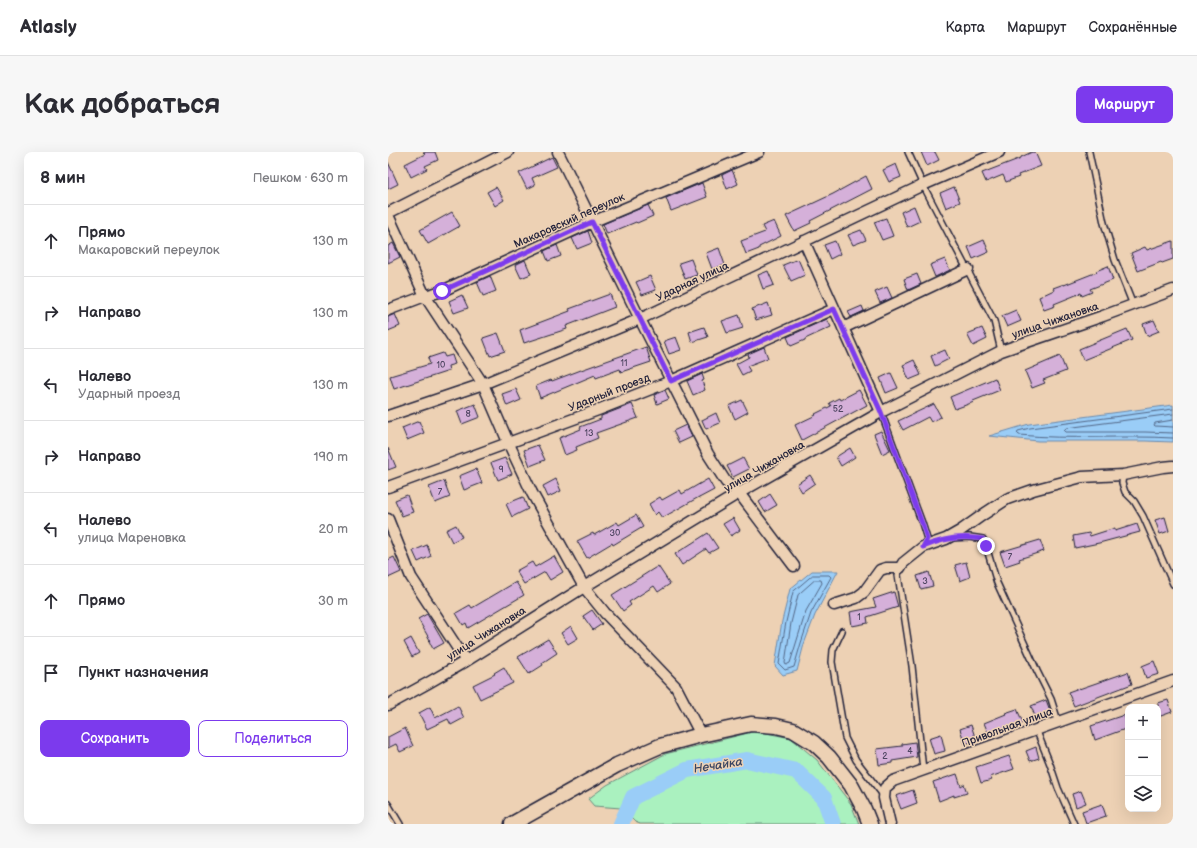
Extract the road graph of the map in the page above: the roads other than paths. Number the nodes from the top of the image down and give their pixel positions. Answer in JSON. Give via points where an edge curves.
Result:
{"nodes":[{"id":1,"x":508,"y":152,"type":"edge"},
{"id":2,"x":558,"y":152,"type":"edge"},
{"id":3,"x":759,"y":152,"type":"edge"},
{"id":4,"x":908,"y":152,"type":"edge"},
{"id":5,"x":999,"y":152,"type":"edge"},
{"id":6,"x":1089,"y":152,"type":"edge"},
{"id":7,"x":923,"y":185,"type":"junction"},
{"id":8,"x":388,"y":214,"type":"edge"},
{"id":9,"x":592,"y":222,"type":"junction"},
{"id":10,"x":804,"y":241,"type":"junction"},
{"id":11,"x":968,"y":269,"type":"junction"},
{"id":12,"x":1173,"y":290,"type":"edge"},
{"id":13,"x":425,"y":296,"type":"junction"},
{"id":14,"x":1133,"y":305,"type":"junction"},
{"id":15,"x":834,"y":309,"type":"junction"},
{"id":16,"x":388,"y":310,"type":"edge"},
{"id":17,"x":640,"y":319,"type":"junction"},
{"id":18,"x":843,"y":328,"type":"junction"},
{"id":19,"x":1001,"y":351,"type":"junction"},
{"id":20,"x":671,"y":381,"type":"junction"},
{"id":21,"x":483,"y":384,"type":"junction"},
{"id":22,"x":881,"y":412,"type":"junction"},
{"id":23,"x":388,"y":416,"type":"edge"},
{"id":24,"x":508,"y":442,"type":"junction"},
{"id":25,"x":1173,"y":466,"type":"edge"},
{"id":26,"x":1123,"y":475,"type":"junction"},
{"id":27,"x":388,"y":487,"type":"edge"},
{"id":28,"x":739,"y":494,"type":"junction"},
{"id":29,"x":388,"y":519,"type":"edge"},
{"id":30,"x":946,"y":539,"type":"junction"},
{"id":31,"x":923,"y":547,"type":"junction"},
{"id":32,"x":794,"y":566,"type":"dead end"},
{"id":33,"x":900,"y":568,"type":"junction"},
{"id":34,"x":1173,"y":584,"type":"edge"},
{"id":35,"x":584,"y":587,"type":"junction"},
{"id":36,"x":834,"y":605,"type":"dead end"},
{"id":37,"x":842,"y":631,"type":"dead end"},
{"id":38,"x":466,"y":661,"type":"junction"},
{"id":39,"x":1173,"y":681,"type":"edge"},
{"id":40,"x":388,"y":705,"type":"edge"},
{"id":41,"x":1058,"y":721,"type":"junction"},
{"id":42,"x":1036,"y":729,"type":"junction"},
{"id":43,"x":701,"y":735,"type":"junction"},
{"id":44,"x":924,"y":770,"type":"junction"},
{"id":45,"x":884,"y":798,"type":"junction"},
{"id":46,"x":388,"y":804,"type":"edge"},
{"id":47,"x":400,"y":824,"type":"edge"},
{"id":48,"x":512,"y":824,"type":"edge"},
{"id":49,"x":870,"y":824,"type":"edge"},
{"id":50,"x":890,"y":824,"type":"edge"},
{"id":51,"x":1074,"y":824,"type":"edge"}],
"edges":[{"from":1,"to":8,"type":"street"},
{"from":2,"to":9,"type":"street"},
{"from":3,"to":9,"type":"street","name":"Макаровский переулок"},
{"from":4,"to":7,"type":"lane"},
{"from":5,"to":7,"type":"street","name":"Ударная улица"},
{"from":6,"to":14,"type":"lane","via":[[1104,223]]},
{"from":7,"to":10,"type":"street","name":"Ударная улица"},
{"from":7,"to":11,"type":"lane"},
{"from":8,"to":13,"type":"street"},
{"from":9,"to":13,"type":"street","name":"Макаровский переулок","via":[[442,291]]},
{"from":9,"to":17,"type":"street"},
{"from":10,"to":15,"type":"street"},
{"from":10,"to":17,"type":"street","name":"Ударная улица"},
{"from":11,"to":18,"type":"street"},
{"from":11,"to":19,"type":"lane","via":[[994,321]]},
{"from":12,"to":14,"type":"street","name":"улица Чижановка"},
{"from":13,"to":16,"type":"street","name":"Макаровский переулок"},
{"from":13,"to":21,"type":"street"},
{"from":14,"to":19,"type":"street","name":"улица Чижановка"},
{"from":15,"to":18,"type":"street"},
{"from":15,"to":20,"type":"street","name":"Ударный проезд"},
{"from":17,"to":20,"type":"street"},
{"from":17,"to":21,"type":"street","name":"Ударная улица"},
{"from":18,"to":22,"type":"street"},
{"from":19,"to":22,"type":"street","name":"улица Чижановка"},
{"from":20,"to":24,"type":"street","name":"Ударный проезд"},
{"from":20,"to":28,"type":"street","via":[[708,454],[726,482]]},
{"from":21,"to":23,"type":"street","name":"Ударная улица"},
{"from":21,"to":24,"type":"street"},
{"from":22,"to":28,"type":"street","name":"улица Чижановка"},
{"from":22,"to":31,"type":"lane","via":[[927,539]]},
{"from":24,"to":27,"type":"street","name":"Ударный проезд"},
{"from":24,"to":35,"type":"street","via":[[532,493]]},
{"from":25,"to":26,"type":"street"},
{"from":26,"to":30,"type":"street","via":[[1082,477],[1007,499]]},
{"from":26,"to":34,"type":"lane","via":[[1124,492],[1134,501],[1143,516]]},
{"from":28,"to":32,"type":"street"},
{"from":28,"to":35,"type":"street","name":"улица Чижановка"},
{"from":29,"to":38,"type":"street","via":[[411,577]]},
{"from":30,"to":31,"type":"street"},
{"from":30,"to":41,"type":"lane","via":[[983,539],[997,583],[1051,699]]},
{"from":31,"to":33,"type":"street","via":[[903,562]]},
{"from":33,"to":36,"type":"street","via":[[880,570],[864,592],[856,598]]},
{"from":33,"to":44,"type":"lane","via":[[898,575]]},
{"from":35,"to":38,"type":"street","name":"улица Чижановка"},
{"from":35,"to":43,"type":"street","via":[[605,614],[676,687]]},
{"from":37,"to":45,"type":"lane","via":[[833,650],[832,662],[845,738],[856,760]]},
{"from":38,"to":40,"type":"street","name":"улица Чижановка"},
{"from":39,"to":41,"type":"street","name":"Привольная улица"},
{"from":41,"to":42,"type":"street","name":"Привольная улица"},
{"from":42,"to":44,"type":"street","name":"Привольная улица"},
{"from":42,"to":51,"type":"lane"},
{"from":43,"to":48,"type":"street","via":[[660,746],[617,765]]},
{"from":43,"to":49,"type":"street","via":[[751,724],[793,730],[829,756],[851,785]]},
{"from":44,"to":45,"type":"street","name":"Привольная улица","via":[[893,781],[885,788]]},
{"from":45,"to":50,"type":"street"},
{"from":46,"to":47,"type":"lane"}]}
